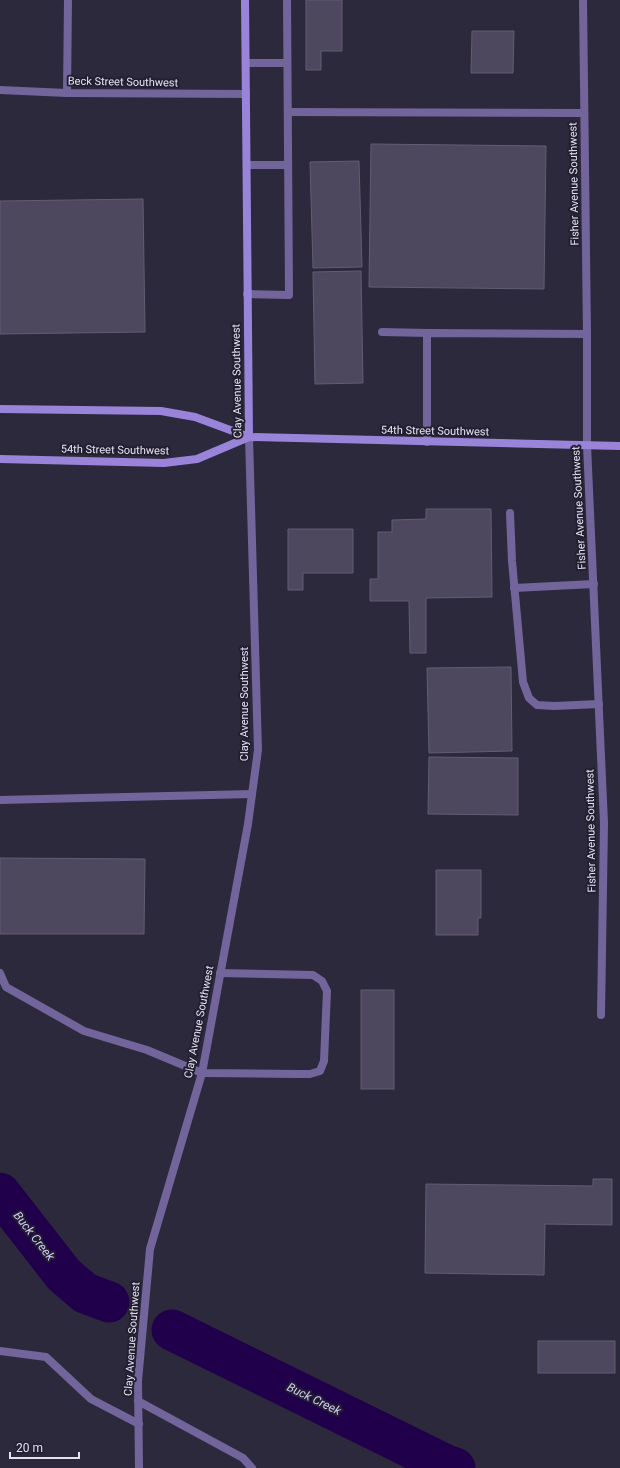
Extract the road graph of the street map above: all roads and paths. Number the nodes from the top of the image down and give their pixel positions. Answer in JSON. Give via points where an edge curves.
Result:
{"nodes":[{"id":1,"x":68,"y":0,"type":"edge"},
{"id":2,"x":245,"y":0,"type":"edge"},
{"id":3,"x":287,"y":0,"type":"edge"},
{"id":4,"x":583,"y":0,"type":"edge"},
{"id":5,"x":246,"y":63,"type":"junction"},
{"id":6,"x":287,"y":63,"type":"junction"},
{"id":7,"x":0,"y":90,"type":"edge"},
{"id":8,"x":67,"y":93,"type":"junction"},
{"id":9,"x":246,"y":94,"type":"junction"},
{"id":10,"x":288,"y":112,"type":"junction"},
{"id":11,"x":584,"y":114,"type":"junction"},
{"id":12,"x":246,"y":165,"type":"junction"},
{"id":13,"x":288,"y":165,"type":"junction"},
{"id":14,"x":247,"y":294,"type":"junction"},
{"id":15,"x":382,"y":332,"type":"dead end"},
{"id":16,"x":427,"y":333,"type":"junction"},
{"id":17,"x":587,"y":334,"type":"junction"},
{"id":18,"x":0,"y":409,"type":"edge"},
{"id":19,"x":249,"y":437,"type":"junction"},
{"id":20,"x":427,"y":442,"type":"junction"},
{"id":21,"x":587,"y":445,"type":"junction"},
{"id":22,"x":620,"y":446,"type":"edge"},
{"id":23,"x":0,"y":459,"type":"edge"},
{"id":24,"x":510,"y":513,"type":"dead end"},
{"id":25,"x":594,"y":584,"type":"junction"},
{"id":26,"x":514,"y":588,"type":"junction"},
{"id":27,"x":599,"y":704,"type":"junction"},
{"id":28,"x":252,"y":794,"type":"junction"},
{"id":29,"x":0,"y":800,"type":"edge"},
{"id":30,"x":0,"y":973,"type":"edge"},
{"id":31,"x":220,"y":973,"type":"junction"},
{"id":32,"x":601,"y":1015,"type":"dead end"},
{"id":33,"x":202,"y":1073,"type":"junction"},
{"id":34,"x":0,"y":1351,"type":"edge"},
{"id":35,"x":138,"y":1401,"type":"junction"},
{"id":36,"x":139,"y":1424,"type":"junction"},
{"id":37,"x":139,"y":1468,"type":"edge"},
{"id":38,"x":252,"y":1468,"type":"edge"}],
"edges":[{"from":1,"to":8,"type":"street"},
{"from":2,"to":5,"type":"main road","name":"Clay Avenue Southwest"},
{"from":3,"to":6,"type":"street"},
{"from":4,"to":11,"type":"street","name":"Fisher Avenue Southwest"},
{"from":5,"to":6,"type":"street"},
{"from":5,"to":9,"type":"main road","name":"Clay Avenue Southwest"},
{"from":6,"to":10,"type":"street"},
{"from":7,"to":8,"type":"street","name":"Beck Street Southwest"},
{"from":8,"to":9,"type":"street","name":"Beck Street Southwest"},
{"from":9,"to":12,"type":"main road","name":"Clay Avenue Southwest"},
{"from":10,"to":11,"type":"street"},
{"from":10,"to":13,"type":"street"},
{"from":11,"to":17,"type":"street","name":"Fisher Avenue Southwest"},
{"from":12,"to":13,"type":"street"},
{"from":12,"to":14,"type":"main road","name":"Clay Avenue Southwest"},
{"from":13,"to":14,"type":"street","via":[[289,295]]},
{"from":14,"to":19,"type":"main road","name":"Clay Avenue Southwest"},
{"from":15,"to":16,"type":"street"},
{"from":16,"to":17,"type":"street"},
{"from":16,"to":20,"type":"street"},
{"from":17,"to":21,"type":"street","name":"Fisher Avenue Southwest"},
{"from":18,"to":19,"type":"main road","name":"54th Street Southwest","via":[[161,411],[195,417]]},
{"from":19,"to":20,"type":"main road","name":"54th Street Southwest"},
{"from":19,"to":23,"type":"main road","name":"54th Street Southwest","via":[[197,459],[177,462]]},
{"from":19,"to":28,"type":"street","name":"Clay Avenue Southwest","via":[[258,750]]},
{"from":20,"to":21,"type":"main road","name":"54th Street Southwest"},
{"from":21,"to":22,"type":"main road","name":"54th Street Southwest"},
{"from":21,"to":25,"type":"street","name":"Fisher Avenue Southwest"},
{"from":24,"to":26,"type":"street"},
{"from":25,"to":26,"type":"street"},
{"from":25,"to":27,"type":"street","name":"Fisher Avenue Southwest"},
{"from":26,"to":27,"type":"street","via":[[522,682],[529,698],[537,705]]},
{"from":27,"to":32,"type":"street","name":"Fisher Avenue Southwest","via":[[604,823]]},
{"from":28,"to":29,"type":"street"},
{"from":28,"to":31,"type":"street","name":"Clay Avenue Southwest"},
{"from":30,"to":33,"type":"street","via":[[6,987],[84,1031],[147,1050]]},
{"from":31,"to":33,"type":"street","name":"Clay Avenue Southwest"},
{"from":31,"to":33,"type":"street","via":[[313,975],[322,981],[328,991],[324,1061],[320,1070],[310,1074]]},
{"from":33,"to":35,"type":"street","name":"Clay Avenue Southwest","via":[[150,1248]]},
{"from":34,"to":36,"type":"street","via":[[46,1357],[91,1399]]},
{"from":35,"to":36,"type":"street","name":"Clay Avenue Southwest"},
{"from":35,"to":38,"type":"street","via":[[243,1458]]},
{"from":36,"to":37,"type":"street","name":"Clay Avenue Southwest"}]}
